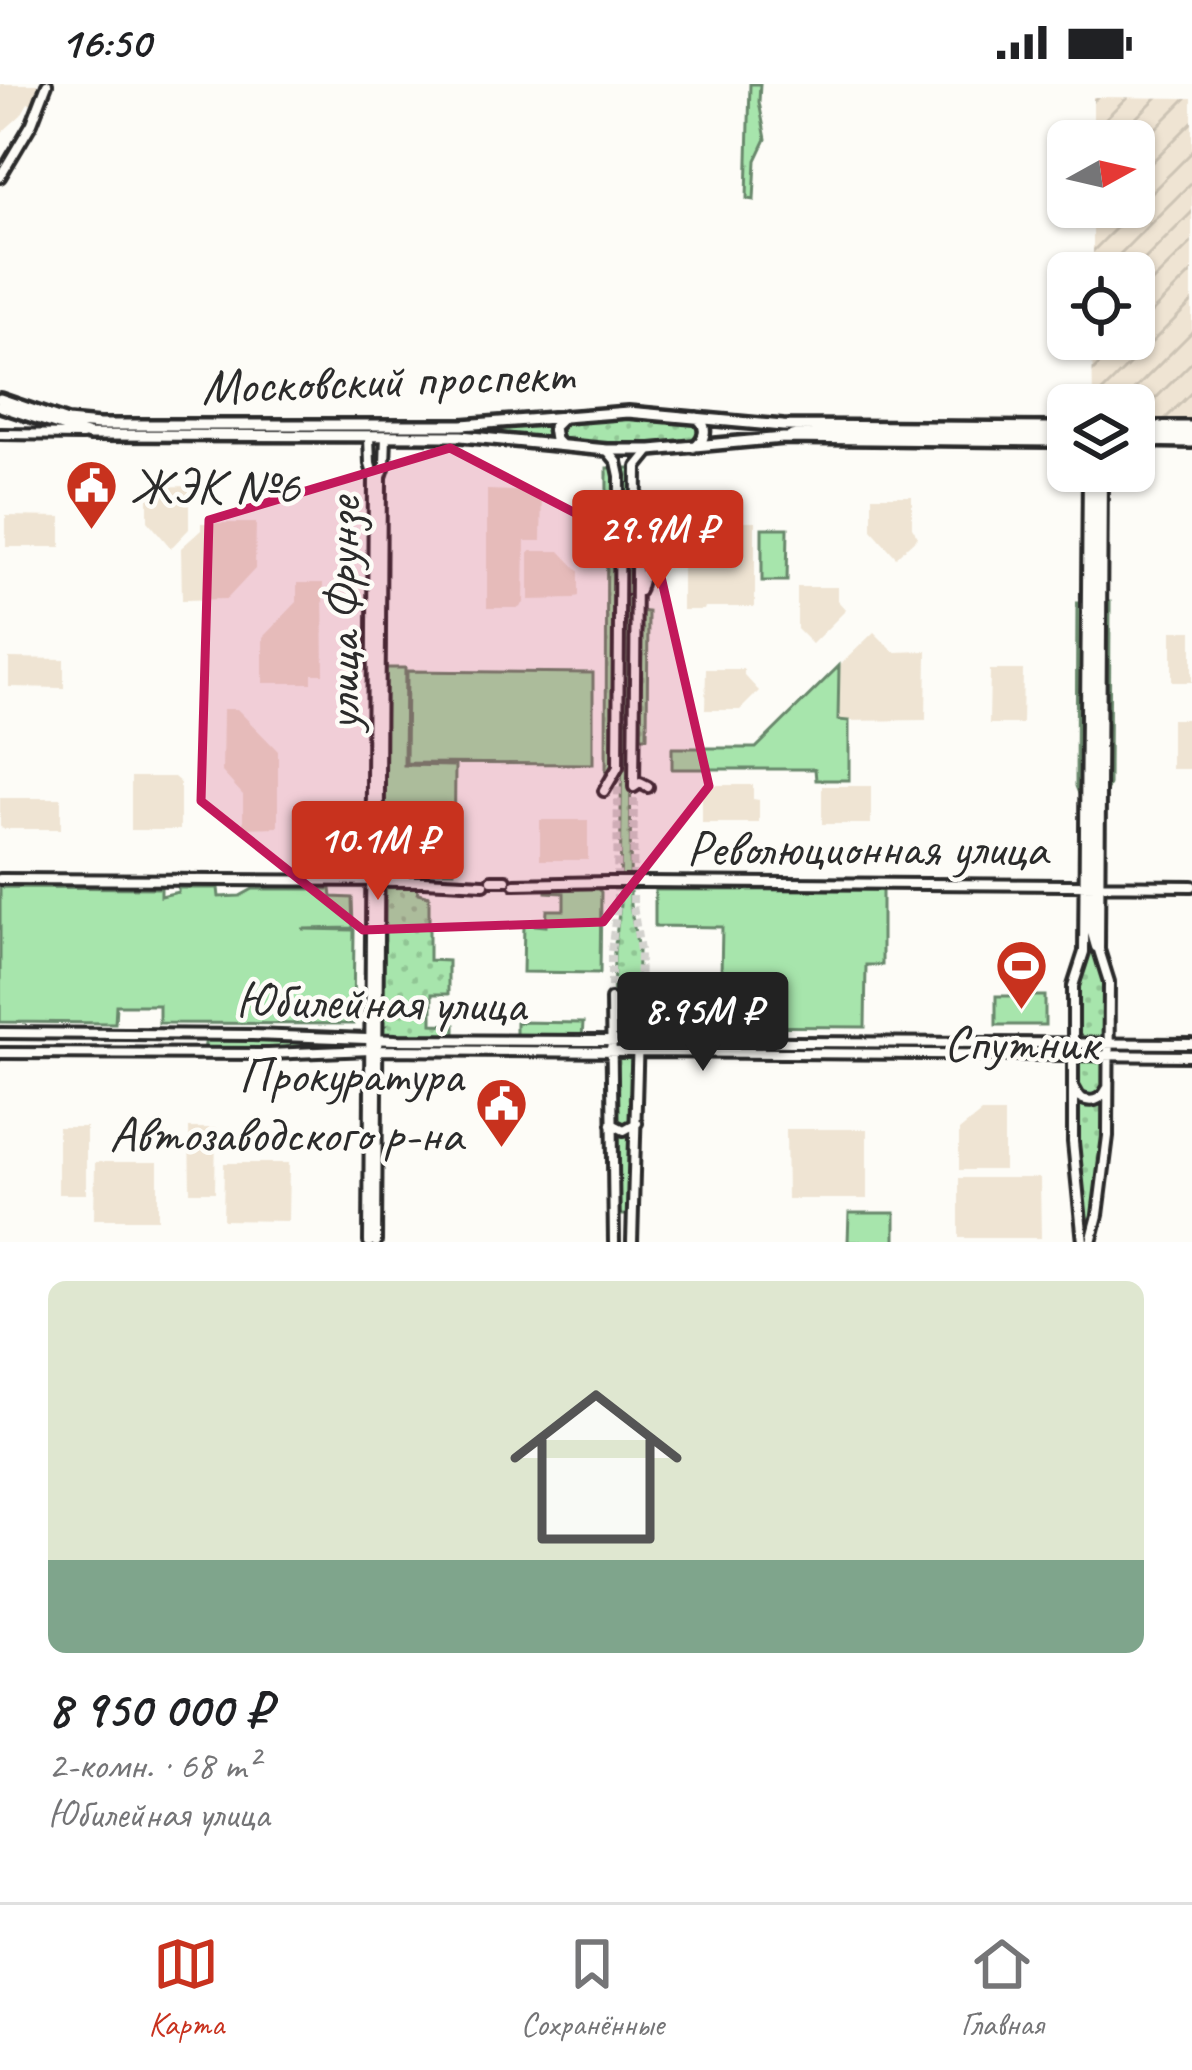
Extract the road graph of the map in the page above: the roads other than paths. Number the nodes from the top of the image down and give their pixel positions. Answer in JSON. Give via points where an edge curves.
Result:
{"nodes":[{"id":1,"x":47,"y":84,"type":"edge"},
{"id":2,"x":0,"y":177,"type":"edge"},
{"id":3,"x":0,"y":402,"type":"edge"},
{"id":4,"x":563,"y":416,"type":"junction"},
{"id":5,"x":692,"y":416,"type":"junction"},
{"id":6,"x":1047,"y":428,"type":"edge"},
{"id":7,"x":96,"y":431,"type":"junction"},
{"id":8,"x":369,"y":431,"type":"junction"},
{"id":9,"x":386,"y":431,"type":"junction"},
{"id":10,"x":784,"y":432,"type":"junction"},
{"id":11,"x":0,"y":434,"type":"edge"},
{"id":12,"x":1047,"y":434,"type":"edge"},
{"id":13,"x":1155,"y":434,"type":"edge"},
{"id":14,"x":1192,"y":435,"type":"edge"},
{"id":15,"x":1047,"y":441,"type":"edge"},
{"id":16,"x":563,"y":447,"type":"junction"},
{"id":17,"x":694,"y":447,"type":"junction"},
{"id":18,"x":607,"y":450,"type":"junction"},
{"id":19,"x":651,"y":450,"type":"junction"},
{"id":20,"x":377,"y":472,"type":"junction"},
{"id":21,"x":1095,"y":492,"type":"edge"},
{"id":22,"x":650,"y":551,"type":"dead end"},
{"id":23,"x":636,"y":604,"type":"junction"},
{"id":24,"x":617,"y":716,"type":"junction"},
{"id":25,"x":635,"y":716,"type":"junction"},
{"id":26,"x":648,"y":787,"type":"tunnel mouth"},
{"id":27,"x":604,"y":791,"type":"dead end"},
{"id":28,"x":0,"y":879,"type":"edge"},
{"id":29,"x":375,"y":881,"type":"junction"},
{"id":30,"x":1092,"y":885,"type":"junction"},
{"id":31,"x":1192,"y":886,"type":"edge"},
{"id":32,"x":1091,"y":949,"type":"junction"},
{"id":33,"x":610,"y":999,"type":"tunnel mouth"},
{"id":34,"x":639,"y":999,"type":"tunnel mouth"},
{"id":35,"x":0,"y":1033,"type":"edge"},
{"id":36,"x":16,"y":1034,"type":"junction"},
{"id":37,"x":66,"y":1034,"type":"junction"},
{"id":38,"x":129,"y":1034,"type":"junction"},
{"id":39,"x":197,"y":1034,"type":"junction"},
{"id":40,"x":1074,"y":1043,"type":"junction"},
{"id":41,"x":1109,"y":1043,"type":"junction"},
{"id":42,"x":1192,"y":1044,"type":"edge"},
{"id":43,"x":374,"y":1045,"type":"junction"},
{"id":44,"x":610,"y":1046,"type":"junction"},
{"id":45,"x":639,"y":1047,"type":"junction"},
{"id":46,"x":968,"y":1048,"type":"junction"},
{"id":47,"x":0,"y":1052,"type":"edge"},
{"id":48,"x":68,"y":1052,"type":"junction"},
{"id":49,"x":110,"y":1052,"type":"junction"},
{"id":50,"x":178,"y":1053,"type":"junction"},
{"id":51,"x":1074,"y":1054,"type":"junction"},
{"id":52,"x":1109,"y":1055,"type":"junction"},
{"id":53,"x":1192,"y":1056,"type":"edge"},
{"id":54,"x":1108,"y":1084,"type":"junction"},
{"id":55,"x":1074,"y":1087,"type":"junction"},
{"id":56,"x":610,"y":1123,"type":"junction"},
{"id":57,"x":638,"y":1123,"type":"junction"},
{"id":58,"x":1084,"y":1227,"type":"junction"},
{"id":59,"x":1096,"y":1228,"type":"junction"},
{"id":60,"x":373,"y":1242,"type":"edge"},
{"id":61,"x":614,"y":1242,"type":"edge"},
{"id":62,"x":632,"y":1242,"type":"edge"},
{"id":63,"x":1090,"y":1242,"type":"edge"}],
"edges":[{"from":1,"to":2,"type":"main road"},
{"from":3,"to":7,"type":"main road","name":"Московский проспект"},
{"from":4,"to":5,"type":"main road","name":"Московский проспект"},
{"from":4,"to":9,"type":"main road","name":"Московский проспект"},
{"from":4,"to":16,"type":"main road","via":[[553,432]]},
{"from":5,"to":10,"type":"main road","name":"Московский проспект"},
{"from":5,"to":17,"type":"main road","via":[[705,431]]},
{"from":6,"to":10,"type":"main road","name":"Московский проспект"},
{"from":7,"to":8,"type":"main road","name":"Московский проспект"},
{"from":7,"to":11,"type":"main road","name":"Московский проспект"},
{"from":8,"to":9,"type":"main road","name":"Московский проспект"},
{"from":8,"to":20,"type":"main road","name":"улица Фрунзе"},
{"from":9,"to":16,"type":"main road","name":"Московский проспект"},
{"from":9,"to":20,"type":"main road","name":"улица Фрунзе"},
{"from":10,"to":12,"type":"main road","name":"Московский проспект"},
{"from":10,"to":15,"type":"main road","name":"Московский проспект"},
{"from":10,"to":17,"type":"main road","name":"Московский проспект"},
{"from":13,"to":14,"type":"main road"},
{"from":16,"to":18,"type":"main road","name":"Московский проспект"},
{"from":17,"to":19,"type":"main road","name":"Московский проспект"},
{"from":18,"to":19,"type":"main road","name":"Московский проспект"},
{"from":18,"to":24,"type":"main road","via":[[620,476]]},
{"from":19,"to":23,"type":"main road","via":[[637,467]]},
{"from":20,"to":29,"type":"main road","name":"улица Фрунзе"},
{"from":21,"to":30,"type":"main road"},
{"from":22,"to":23,"type":"main road"},
{"from":23,"to":25,"type":"main road"},
{"from":24,"to":25,"type":"main road"},
{"from":24,"to":27,"type":"main road","via":[[618,767]]},
{"from":25,"to":26,"type":"main road","via":[[634,787]]},
{"from":28,"to":29,"type":"main road","name":"Революционная улица"},
{"from":29,"to":30,"type":"main road","name":"Революционная улица","bridge":true},
{"from":29,"to":43,"type":"main road","name":"улица Фрунзе"},
{"from":30,"to":31,"type":"main road","name":"Революционная улица"},
{"from":30,"to":32,"type":"main road"},
{"from":30,"to":32,"type":"main road"},
{"from":32,"to":40,"type":"main road","via":[[1074,981]]},
{"from":32,"to":41,"type":"main road","via":[[1109,982]]},
{"from":33,"to":44,"type":"main road"},
{"from":34,"to":45,"type":"main road"},
{"from":35,"to":36,"type":"main road","name":"Юбилейная улица"},
{"from":36,"to":37,"type":"main road","name":"Юбилейная улица"},
{"from":36,"to":47,"type":"main road","via":[[26,1046]]},
{"from":37,"to":38,"type":"main road","name":"Юбилейная улица"},
{"from":37,"to":48,"type":"main road","via":[[58,1044]]},
{"from":38,"to":39,"type":"main road","name":"Юбилейная улица"},
{"from":38,"to":49,"type":"main road","via":[[137,1047]]},
{"from":39,"to":43,"type":"main road","name":"Юбилейная улица"},
{"from":39,"to":50,"type":"main road","via":[[170,1039]]},
{"from":40,"to":41,"type":"main road","name":"Юбилейная улица"},
{"from":40,"to":46,"type":"main road","name":"Юбилейная улица"},
{"from":40,"to":51,"type":"main road"},
{"from":41,"to":42,"type":"main road","name":"Юбилейная улица"},
{"from":41,"to":52,"type":"main road"},
{"from":43,"to":44,"type":"main road","name":"Юбилейная улица"},
{"from":43,"to":50,"type":"main road","name":"Юбилейная улица"},
{"from":43,"to":60,"type":"main road","name":"улица Фрунзе"},
{"from":44,"to":45,"type":"main road","name":"Юбилейная улица"},
{"from":44,"to":56,"type":"main road"},
{"from":45,"to":46,"type":"main road","name":"Юбилейная улица"},
{"from":45,"to":57,"type":"main road"},
{"from":46,"to":51,"type":"main road","name":"Юбилейная улица"},
{"from":47,"to":48,"type":"main road","name":"Юбилейная улица"},
{"from":48,"to":49,"type":"main road","name":"Юбилейная улица"},
{"from":49,"to":50,"type":"main road","name":"Юбилейная улица"},
{"from":51,"to":52,"type":"main road","name":"Юбилейная улица"},
{"from":51,"to":55,"type":"main road"},
{"from":52,"to":53,"type":"main road","name":"Юбилейная улица"},
{"from":52,"to":54,"type":"main road"},
{"from":54,"to":55,"type":"main road","via":[[1092,1101]]},
{"from":54,"to":59,"type":"main road"},
{"from":55,"to":58,"type":"main road"},
{"from":56,"to":57,"type":"main road","via":[[624,1130]]},
{"from":56,"to":61,"type":"main road"},
{"from":57,"to":62,"type":"main road"},
{"from":58,"to":59,"type":"main road"},
{"from":58,"to":63,"type":"main road"},
{"from":59,"to":63,"type":"main road"}]}
